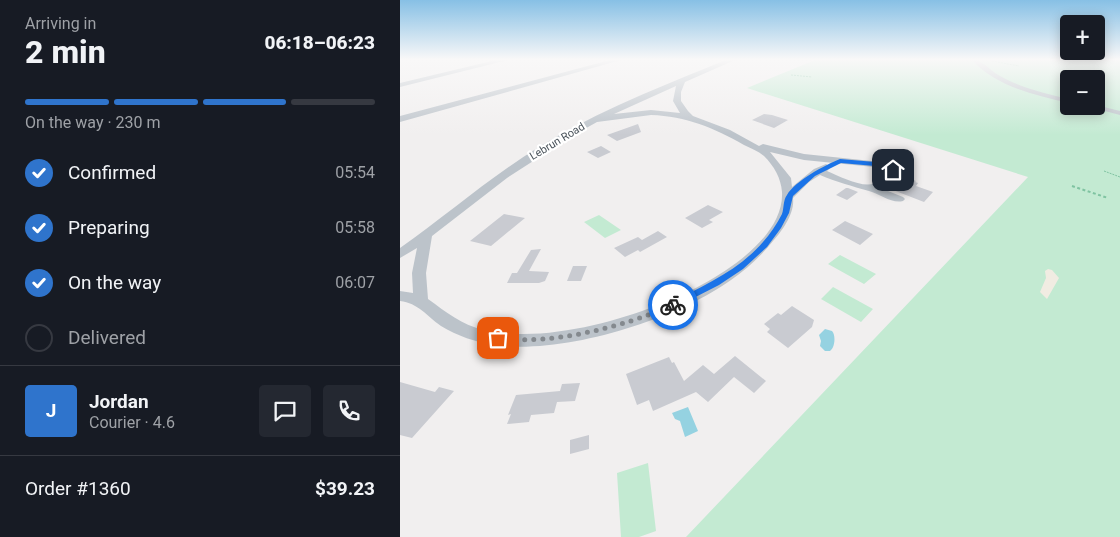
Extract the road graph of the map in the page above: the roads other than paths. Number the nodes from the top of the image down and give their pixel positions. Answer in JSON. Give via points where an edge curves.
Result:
{"nodes":[{"id":1,"x":525,"y":85,"type":"edge"},
{"id":2,"x":673,"y":85,"type":"edge"},
{"id":3,"x":680,"y":85,"type":"edge"},
{"id":4,"x":1020,"y":85,"type":"edge"},
{"id":5,"x":1060,"y":98,"type":"edge"},
{"id":6,"x":1105,"y":110,"type":"edge"},
{"id":7,"x":1120,"y":114,"type":"edge"},
{"id":8,"x":690,"y":117,"type":"junction"},
{"id":9,"x":400,"y":119,"type":"edge"},
{"id":10,"x":591,"y":121,"type":"junction"},
{"id":11,"x":758,"y":146,"type":"junction"},
{"id":12,"x":840,"y":161,"type":"junction"},
{"id":13,"x":818,"y":171,"type":"junction"},
{"id":14,"x":874,"y":189,"type":"junction"},
{"id":15,"x":790,"y":196,"type":"junction"},
{"id":16,"x":899,"y":199,"type":"dead end"},
{"id":17,"x":426,"y":236,"type":"junction"},
{"id":18,"x":400,"y":254,"type":"edge"},
{"id":19,"x":400,"y":296,"type":"edge"},
{"id":20,"x":421,"y":300,"type":"junction"}],
"edges":[{"from":1,"to":9,"type":"street"},
{"from":2,"to":10,"type":"street","name":"Lebrun Road"},
{"from":3,"to":8,"type":"street","via":[[675,99]]},
{"from":4,"to":5,"type":"street"},
{"from":6,"to":7,"type":"street"},
{"from":8,"to":10,"type":"street","via":[[638,113]]},
{"from":8,"to":11,"type":"street"},
{"from":10,"to":17,"type":"street","name":"Lebrun Road","via":[[518,164]]},
{"from":11,"to":12,"type":"street"},
{"from":11,"to":15,"type":"street","via":[[780,166]]},
{"from":12,"to":13,"type":"street"},
{"from":12,"to":14,"type":"street","via":[[887,165],[893,170],[892,179]]},
{"from":13,"to":14,"type":"street"},
{"from":13,"to":15,"type":"street"},
{"from":14,"to":16,"type":"street"},
{"from":15,"to":20,"type":"street","via":[[778,228],[764,246],[740,267],[665,309],[611,326],[561,337],[512,340],[472,334],[440,317]]},
{"from":17,"to":18,"type":"street","name":"Lebrun Road"},
{"from":17,"to":20,"type":"street","via":[[419,273]]},
{"from":19,"to":20,"type":"street"}]}
